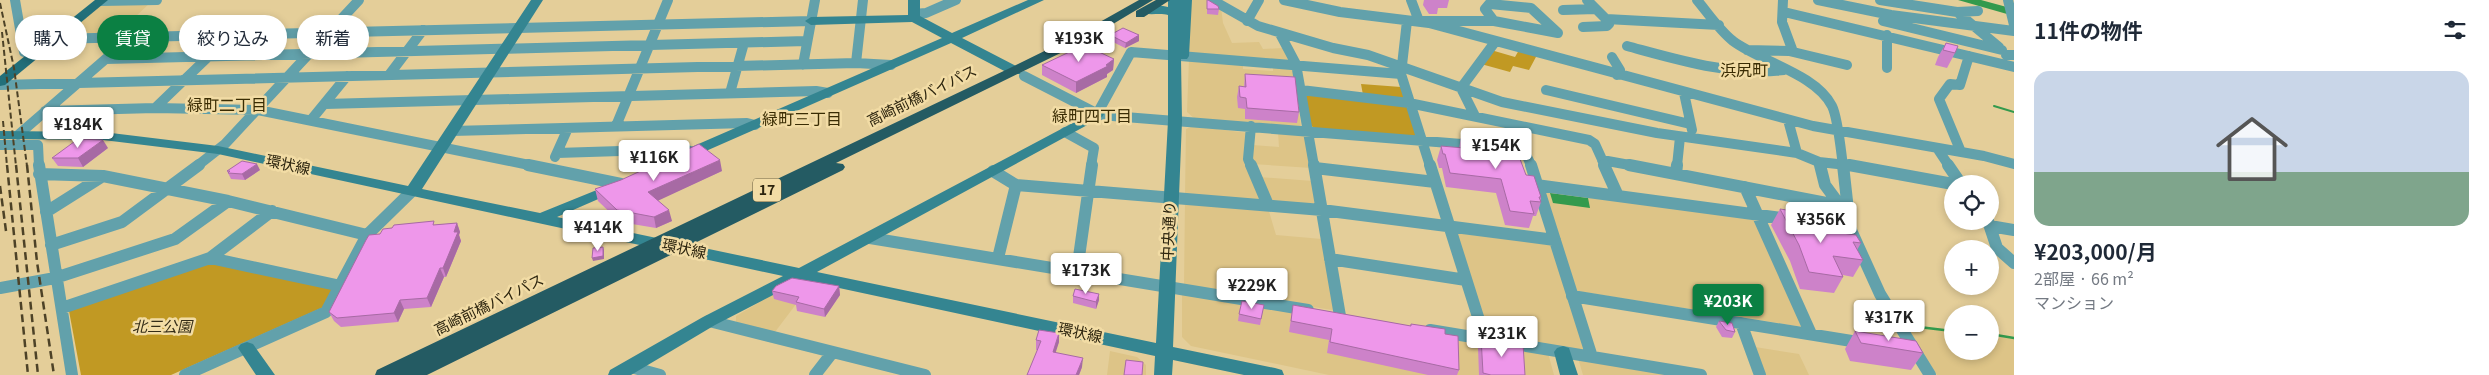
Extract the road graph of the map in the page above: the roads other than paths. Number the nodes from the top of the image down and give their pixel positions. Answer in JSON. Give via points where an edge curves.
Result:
{"nodes":[{"id":1,"x":15,"y":0,"type":"edge"},
{"id":2,"x":157,"y":0,"type":"edge"},
{"id":3,"x":359,"y":0,"type":"edge"},
{"id":4,"x":537,"y":0,"type":"edge"},
{"id":5,"x":668,"y":0,"type":"edge"},
{"id":6,"x":816,"y":0,"type":"edge"},
{"id":7,"x":863,"y":0,"type":"edge"},
{"id":8,"x":914,"y":0,"type":"edge"},
{"id":9,"x":956,"y":0,"type":"edge"},
{"id":10,"x":1038,"y":0,"type":"edge"},
{"id":11,"x":1164,"y":0,"type":"edge"},
{"id":12,"x":1174,"y":0,"type":"edge"},
{"id":13,"x":1186,"y":0,"type":"edge"},
{"id":14,"x":1212,"y":0,"type":"edge"},
{"id":15,"x":1259,"y":0,"type":"edge"},
{"id":16,"x":1284,"y":0,"type":"edge"},
{"id":17,"x":1411,"y":0,"type":"edge"},
{"id":18,"x":1587,"y":0,"type":"edge"},
{"id":19,"x":1696,"y":0,"type":"edge"},
{"id":20,"x":1783,"y":0,"type":"edge"},
{"id":21,"x":1818,"y":0,"type":"edge"},
{"id":22,"x":1876,"y":0,"type":"edge"},
{"id":23,"x":1880,"y":0,"type":"edge"},
{"id":24,"x":101,"y":1,"type":"edge"},
{"id":25,"x":1488,"y":2,"type":"edge"},
{"id":26,"x":1909,"y":2,"type":"edge"},
{"id":27,"x":2009,"y":3,"type":"edge"},
{"id":28,"x":1146,"y":5,"type":"edge"},
{"id":29,"x":1328,"y":5,"type":"edge"},
{"id":30,"x":1830,"y":5,"type":"junction"},
{"id":31,"x":1563,"y":10,"type":"dead end"},
{"id":32,"x":1596,"y":10,"type":"junction"},
{"id":33,"x":1842,"y":10,"type":"junction"},
{"id":34,"x":1859,"y":10,"type":"junction"},
{"id":35,"x":1978,"y":11,"type":"dead end"},
{"id":36,"x":1784,"y":12,"type":"junction"},
{"id":37,"x":1957,"y":12,"type":"junction"},
{"id":38,"x":1174,"y":13,"type":"junction"},
{"id":39,"x":1886,"y":14,"type":"junction"},
{"id":40,"x":18,"y":15,"type":"edge"},
{"id":41,"x":83,"y":15,"type":"edge"},
{"id":42,"x":344,"y":15,"type":"edge"},
{"id":43,"x":1872,"y":15,"type":"junction"},
{"id":44,"x":914,"y":16,"type":"junction"},
{"id":45,"x":861,"y":19,"type":"junction"},
{"id":46,"x":1606,"y":19,"type":"junction"},
{"id":47,"x":811,"y":21,"type":"junction"},
{"id":48,"x":1247,"y":21,"type":"junction"},
{"id":49,"x":1413,"y":21,"type":"junction"},
{"id":50,"x":1494,"y":21,"type":"junction"},
{"id":51,"x":1543,"y":22,"type":"junction"},
{"id":52,"x":1832,"y":22,"type":"junction"},
{"id":53,"x":2013,"y":23,"type":"edge"},
{"id":54,"x":658,"y":24,"type":"junction"},
{"id":55,"x":1519,"y":24,"type":"junction"},
{"id":56,"x":1719,"y":25,"type":"junction"},
{"id":57,"x":1583,"y":27,"type":"dead end"},
{"id":58,"x":519,"y":28,"type":"junction"},
{"id":59,"x":1977,"y":28,"type":"junction"},
{"id":60,"x":423,"y":30,"type":"junction"},
{"id":61,"x":369,"y":31,"type":"edge"},
{"id":62,"x":1280,"y":32,"type":"junction"},
{"id":63,"x":2014,"y":32,"type":"edge"},
{"id":64,"x":1887,"y":35,"type":"junction"},
{"id":65,"x":953,"y":38,"type":"junction"},
{"id":66,"x":806,"y":41,"type":"junction"},
{"id":67,"x":1494,"y":42,"type":"junction"},
{"id":68,"x":744,"y":43,"type":"junction"},
{"id":69,"x":650,"y":45,"type":"junction"},
{"id":70,"x":1627,"y":46,"type":"dead end"},
{"id":71,"x":505,"y":48,"type":"junction"},
{"id":72,"x":1747,"y":50,"type":"junction"},
{"id":73,"x":407,"y":51,"type":"junction"},
{"id":74,"x":1789,"y":51,"type":"junction"},
{"id":75,"x":369,"y":52,"type":"edge"},
{"id":76,"x":2008,"y":53,"type":"edge"},
{"id":77,"x":1178,"y":56,"type":"junction"},
{"id":78,"x":1969,"y":56,"type":"junction"},
{"id":79,"x":1612,"y":57,"type":"dead end"},
{"id":80,"x":29,"y":60,"type":"edge"},
{"id":81,"x":104,"y":60,"type":"edge"},
{"id":82,"x":206,"y":60,"type":"edge"},
{"id":83,"x":303,"y":60,"type":"edge"},
{"id":84,"x":856,"y":63,"type":"junction"},
{"id":85,"x":1296,"y":64,"type":"junction"},
{"id":86,"x":802,"y":65,"type":"junction"},
{"id":87,"x":891,"y":65,"type":"junction"},
{"id":88,"x":737,"y":66,"type":"junction"},
{"id":89,"x":1848,"y":66,"type":"dead end"},
{"id":90,"x":2012,"y":66,"type":"edge"},
{"id":91,"x":1887,"y":68,"type":"dead end"},
{"id":92,"x":640,"y":69,"type":"junction"},
{"id":93,"x":1401,"y":70,"type":"junction"},
{"id":94,"x":1784,"y":70,"type":"junction"},
{"id":95,"x":490,"y":72,"type":"junction"},
{"id":96,"x":1019,"y":74,"type":"junction"},
{"id":97,"x":389,"y":75,"type":"junction"},
{"id":98,"x":1618,"y":75,"type":"junction"},
{"id":99,"x":347,"y":76,"type":"junction"},
{"id":100,"x":287,"y":78,"type":"junction"},
{"id":101,"x":184,"y":80,"type":"junction"},
{"id":102,"x":78,"y":83,"type":"junction"},
{"id":103,"x":0,"y":84,"type":"edge"},
{"id":104,"x":1461,"y":88,"type":"junction"},
{"id":105,"x":1301,"y":90,"type":"junction"},
{"id":106,"x":1546,"y":90,"type":"dead end"},
{"id":107,"x":730,"y":93,"type":"junction"},
{"id":108,"x":828,"y":93,"type":"junction"},
{"id":109,"x":1684,"y":93,"type":"junction"},
{"id":110,"x":628,"y":96,"type":"junction"},
{"id":111,"x":472,"y":100,"type":"junction"},
{"id":112,"x":1409,"y":103,"type":"junction"},
{"id":113,"x":325,"y":104,"type":"junction"},
{"id":114,"x":155,"y":108,"type":"junction"},
{"id":115,"x":258,"y":110,"type":"junction"},
{"id":116,"x":45,"y":111,"type":"junction"},
{"id":117,"x":1097,"y":114,"type":"junction"},
{"id":118,"x":1475,"y":116,"type":"junction"},
{"id":119,"x":311,"y":120,"type":"junction"},
{"id":120,"x":1788,"y":120,"type":"junction"},
{"id":121,"x":1175,"y":121,"type":"junction"},
{"id":122,"x":1690,"y":124,"type":"junction"},
{"id":123,"x":755,"y":125,"type":"junction"},
{"id":124,"x":616,"y":126,"type":"junction"},
{"id":125,"x":1251,"y":126,"type":"junction"},
{"id":126,"x":568,"y":128,"type":"junction"},
{"id":127,"x":452,"y":131,"type":"junction"},
{"id":128,"x":1309,"y":131,"type":"junction"},
{"id":129,"x":1836,"y":131,"type":"junction"},
{"id":130,"x":1066,"y":132,"type":"junction"},
{"id":131,"x":0,"y":135,"type":"edge"},
{"id":132,"x":18,"y":135,"type":"junction"},
{"id":133,"x":1680,"y":137,"type":"junction"},
{"id":134,"x":1695,"y":139,"type":"junction"},
{"id":135,"x":1422,"y":141,"type":"junction"},
{"id":136,"x":0,"y":145,"type":"edge"},
{"id":137,"x":442,"y":147,"type":"junction"},
{"id":138,"x":1937,"y":148,"type":"junction"},
{"id":139,"x":218,"y":150,"type":"junction"},
{"id":140,"x":692,"y":152,"type":"junction"},
{"id":141,"x":1961,"y":152,"type":"junction"},
{"id":142,"x":557,"y":153,"type":"junction"},
{"id":143,"x":1797,"y":153,"type":"junction"},
{"id":144,"x":1602,"y":160,"type":"junction"},
{"id":145,"x":1819,"y":162,"type":"junction"},
{"id":146,"x":666,"y":164,"type":"edge"},
{"id":147,"x":1843,"y":164,"type":"junction"},
{"id":148,"x":2014,"y":164,"type":"edge"},
{"id":149,"x":550,"y":168,"type":"junction"},
{"id":150,"x":1315,"y":168,"type":"junction"},
{"id":151,"x":993,"y":171,"type":"junction"},
{"id":152,"x":39,"y":174,"type":"junction"},
{"id":153,"x":1676,"y":174,"type":"junction"},
{"id":154,"x":1955,"y":175,"type":"edge"},
{"id":155,"x":103,"y":176,"type":"junction"},
{"id":156,"x":625,"y":182,"type":"joint"},
{"id":157,"x":1435,"y":182,"type":"junction"},
{"id":158,"x":1944,"y":182,"type":"edge"},
{"id":159,"x":1016,"y":185,"type":"junction"},
{"id":160,"x":1536,"y":185,"type":"junction"},
{"id":161,"x":1745,"y":187,"type":"junction"},
{"id":162,"x":168,"y":188,"type":"junction"},
{"id":163,"x":1087,"y":190,"type":"junction"},
{"id":164,"x":412,"y":191,"type":"junction"},
{"id":165,"x":1618,"y":196,"type":"junction"},
{"id":166,"x":1170,"y":198,"type":"junction"},
{"id":167,"x":228,"y":201,"type":"junction"},
{"id":168,"x":1268,"y":205,"type":"junction"},
{"id":169,"x":1843,"y":205,"type":"junction"},
{"id":170,"x":1322,"y":210,"type":"junction"},
{"id":171,"x":272,"y":211,"type":"junction"},
{"id":172,"x":46,"y":212,"type":"junction"},
{"id":173,"x":1757,"y":215,"type":"junction"},
{"id":174,"x":540,"y":219,"type":"junction"},
{"id":175,"x":1449,"y":226,"type":"junction"},
{"id":176,"x":1999,"y":226,"type":"edge"},
{"id":177,"x":1850,"y":228,"type":"junction"},
{"id":178,"x":1990,"y":230,"type":"edge"},
{"id":179,"x":2014,"y":230,"type":"edge"},
{"id":180,"x":368,"y":235,"type":"junction"},
{"id":181,"x":870,"y":238,"type":"junction"},
{"id":182,"x":1555,"y":240,"type":"junction"},
{"id":183,"x":656,"y":243,"type":"junction"},
{"id":184,"x":51,"y":245,"type":"junction"},
{"id":185,"x":677,"y":247,"type":"junction"},
{"id":186,"x":210,"y":258,"type":"junction"},
{"id":187,"x":998,"y":258,"type":"junction"},
{"id":188,"x":1330,"y":259,"type":"junction"},
{"id":189,"x":2014,"y":262,"type":"edge"},
{"id":190,"x":1077,"y":271,"type":"junction"},
{"id":191,"x":798,"y":275,"type":"junction"},
{"id":192,"x":55,"y":278,"type":"junction"},
{"id":193,"x":1466,"y":280,"type":"junction"},
{"id":194,"x":341,"y":286,"type":"junction"},
{"id":195,"x":1166,"y":286,"type":"junction"},
{"id":196,"x":0,"y":288,"type":"edge"},
{"id":197,"x":1572,"y":296,"type":"junction"},
{"id":198,"x":62,"y":308,"type":"junction"},
{"id":199,"x":709,"y":321,"type":"junction"},
{"id":200,"x":1742,"y":323,"type":"junction"},
{"id":201,"x":1418,"y":328,"type":"edge"},
{"id":202,"x":1812,"y":334,"type":"junction"},
{"id":203,"x":1485,"y":339,"type":"junction"},
{"id":204,"x":1877,"y":345,"type":"edge"},
{"id":205,"x":247,"y":348,"type":"junction"},
{"id":206,"x":1896,"y":348,"type":"edge"},
{"id":207,"x":1164,"y":351,"type":"junction"},
{"id":208,"x":1914,"y":351,"type":"junction"},
{"id":209,"x":1563,"y":352,"type":"junction"},
{"id":210,"x":832,"y":353,"type":"junction"},
{"id":211,"x":1592,"y":357,"type":"junction"},
{"id":212,"x":624,"y":371,"type":"edge"},
{"id":213,"x":892,"y":371,"type":"edge"},
{"id":214,"x":72,"y":375,"type":"edge"},
{"id":215,"x":185,"y":375,"type":"edge"},
{"id":216,"x":266,"y":375,"type":"edge"},
{"id":217,"x":384,"y":375,"type":"edge"},
{"id":218,"x":411,"y":375,"type":"edge"},
{"id":219,"x":660,"y":375,"type":"edge"},
{"id":220,"x":815,"y":375,"type":"edge"},
{"id":221,"x":925,"y":375,"type":"edge"},
{"id":222,"x":1163,"y":375,"type":"edge"},
{"id":223,"x":1275,"y":375,"type":"edge"},
{"id":224,"x":1569,"y":375,"type":"edge"},
{"id":225,"x":1701,"y":375,"type":"edge"},
{"id":226,"x":1760,"y":375,"type":"edge"},
{"id":227,"x":1930,"y":375,"type":"edge"}],
"edges":[{"from":1,"to":40,"type":"street"},
{"from":2,"to":24,"type":"street"},
{"from":3,"to":42,"type":"street"},
{"from":4,"to":58,"type":"street"},
{"from":5,"to":54,"type":"street"},
{"from":6,"to":47,"type":"street"},
{"from":7,"to":45,"type":"street"},
{"from":8,"to":44,"type":"street"},
{"from":9,"to":44,"type":"street"},
{"from":10,"to":65,"type":"street"},
{"from":11,"to":28,"type":"highway","name":"高崎前橋バイパス","number":"17"},
{"from":12,"to":38,"type":"street","name":"中央通り"},
{"from":13,"to":77,"type":"street","name":"中央通り"},
{"from":14,"to":48,"type":"street"},
{"from":15,"to":48,"type":"street"},
{"from":16,"to":29,"type":"street"},
{"from":17,"to":49,"type":"street"},
{"from":18,"to":32,"type":"street"},
{"from":19,"to":56,"type":"street"},
{"from":20,"to":36,"type":"street"},
{"from":21,"to":30,"type":"street"},
{"from":22,"to":39,"type":"street"},
{"from":23,"to":26,"type":"street"},
{"from":24,"to":41,"type":"main road"},
{"from":25,"to":50,"type":"street","via":[[1484,9]]},
{"from":25,"to":51,"type":"street","via":[[1530,8]]},
{"from":26,"to":37,"type":"street"},
{"from":27,"to":53,"type":"street"},
{"from":28,"to":38,"type":"street"},
{"from":28,"to":96,"type":"highway","name":"高崎前橋バイパス","number":"17"},
{"from":29,"to":49,"type":"street"},
{"from":30,"to":33,"type":"street"},
{"from":30,"to":34,"type":"street"},
{"from":30,"to":52,"type":"street"},
{"from":31,"to":32,"type":"street"},
{"from":32,"to":46,"type":"street"},
{"from":33,"to":34,"type":"street"},
{"from":33,"to":43,"type":"street"},
{"from":34,"to":43,"type":"street"},
{"from":35,"to":37,"type":"street"},
{"from":36,"to":52,"type":"street"},
{"from":36,"to":74,"type":"street","via":[[1782,22],[1792,49]]},
{"from":37,"to":59,"type":"street"},
{"from":38,"to":77,"type":"street","name":"中央通り"},
{"from":39,"to":43,"type":"street"},
{"from":39,"to":59,"type":"street"},
{"from":43,"to":76,"type":"street"},
{"from":44,"to":45,"type":"street"},
{"from":44,"to":65,"type":"street"},
{"from":45,"to":47,"type":"street"},
{"from":45,"to":84,"type":"street"},
{"from":46,"to":56,"type":"street"},
{"from":46,"to":57,"type":"street","via":[[1607,26]]},
{"from":47,"to":54,"type":"street"},
{"from":47,"to":66,"type":"street"},
{"from":48,"to":62,"type":"street"},
{"from":49,"to":50,"type":"street"},
{"from":49,"to":67,"type":"street"},
{"from":49,"to":93,"type":"street"},
{"from":50,"to":55,"type":"street"},
{"from":51,"to":55,"type":"street"},
{"from":51,"to":55,"type":"street","via":[[1558,32],[1533,30]]},
{"from":52,"to":64,"type":"street"},
{"from":54,"to":58,"type":"street"},
{"from":54,"to":69,"type":"street"},
{"from":56,"to":72,"type":"street","via":[[1732,40]]},
{"from":58,"to":60,"type":"street"},
{"from":58,"to":71,"type":"street"},
{"from":59,"to":63,"type":"street"},
{"from":59,"to":76,"type":"street"},
{"from":60,"to":61,"type":"street"},
{"from":60,"to":73,"type":"street"},
{"from":62,"to":85,"type":"street"},
{"from":62,"to":93,"type":"street","via":[[1321,39],[1368,54]]},
{"from":64,"to":78,"type":"street"},
{"from":64,"to":91,"type":"street"},
{"from":65,"to":87,"type":"street"},
{"from":65,"to":96,"type":"street"},
{"from":66,"to":68,"type":"street"},
{"from":66,"to":86,"type":"street"},
{"from":67,"to":98,"type":"street"},
{"from":67,"to":104,"type":"street"},
{"from":68,"to":69,"type":"street"},
{"from":68,"to":88,"type":"street"},
{"from":69,"to":71,"type":"street"},
{"from":69,"to":92,"type":"street"},
{"from":70,"to":94,"type":"street","via":[[1660,53],[1677,61],[1716,67]]},
{"from":71,"to":73,"type":"street"},
{"from":71,"to":95,"type":"street"},
{"from":72,"to":74,"type":"street"},
{"from":72,"to":94,"type":"street"},
{"from":73,"to":75,"type":"street"},
{"from":73,"to":97,"type":"street"},
{"from":74,"to":89,"type":"street"},
{"from":76,"to":90,"type":"street"},
{"from":77,"to":85,"type":"street"},
{"from":77,"to":117,"type":"street","via":[[1131,52]]},
{"from":77,"to":121,"type":"street","name":"中央通り"},
{"from":78,"to":90,"type":"street"},
{"from":78,"to":141,"type":"street","via":[[1960,85],[1950,84],[1939,99]]},
{"from":79,"to":98,"type":"street","via":[[1620,70]]},
{"from":80,"to":103,"type":"main road"},
{"from":81,"to":102,"type":"street"},
{"from":82,"to":101,"type":"street"},
{"from":83,"to":100,"type":"street"},
{"from":84,"to":86,"type":"street"},
{"from":84,"to":87,"type":"street"},
{"from":85,"to":93,"type":"street"},
{"from":85,"to":105,"type":"street"},
{"from":86,"to":88,"type":"street"},
{"from":87,"to":108,"type":"street"},
{"from":88,"to":92,"type":"street"},
{"from":88,"to":107,"type":"street"},
{"from":92,"to":95,"type":"street"},
{"from":92,"to":110,"type":"street"},
{"from":93,"to":104,"type":"street"},
{"from":93,"to":112,"type":"street"},
{"from":94,"to":129,"type":"street","via":[[1806,80],[1828,99]]},
{"from":95,"to":97,"type":"street"},
{"from":95,"to":111,"type":"street"},
{"from":96,"to":117,"type":"street"},
{"from":96,"to":183,"type":"highway","name":"高崎前橋バイパス","number":"17"},
{"from":96,"to":185,"type":"highway","name":"高崎前橋バイパス","number":"17"},
{"from":97,"to":99,"type":"street"},
{"from":98,"to":109,"type":"street"},
{"from":99,"to":100,"type":"street"},
{"from":99,"to":113,"type":"street"},
{"from":100,"to":101,"type":"street"},
{"from":100,"to":115,"type":"street"},
{"from":101,"to":102,"type":"street"},
{"from":101,"to":114,"type":"street"},
{"from":102,"to":103,"type":"street"},
{"from":102,"to":116,"type":"street"},
{"from":104,"to":118,"type":"street"},
{"from":104,"to":133,"type":"street","via":[[1502,102]]},
{"from":105,"to":112,"type":"street"},
{"from":105,"to":128,"type":"street"},
{"from":106,"to":122,"type":"street"},
{"from":107,"to":108,"type":"street"},
{"from":107,"to":110,"type":"street"},
{"from":108,"to":123,"type":"street"},
{"from":109,"to":120,"type":"street"},
{"from":109,"to":122,"type":"street"},
{"from":110,"to":111,"type":"street"},
{"from":110,"to":124,"type":"street"},
{"from":111,"to":113,"type":"street"},
{"from":111,"to":127,"type":"street"},
{"from":112,"to":118,"type":"street"},
{"from":112,"to":135,"type":"street"},
{"from":113,"to":119,"type":"street"},
{"from":114,"to":115,"type":"street"},
{"from":114,"to":116,"type":"street"},
{"from":115,"to":119,"type":"street"},
{"from":115,"to":139,"type":"street"},
{"from":116,"to":132,"type":"street"},
{"from":117,"to":121,"type":"street"},
{"from":117,"to":130,"type":"street"},
{"from":118,"to":144,"type":"street","via":[[1589,140],[1595,144]]},
{"from":119,"to":137,"type":"street"},
{"from":120,"to":129,"type":"street"},
{"from":120,"to":143,"type":"street"},
{"from":121,"to":125,"type":"street"},
{"from":121,"to":166,"type":"street","name":"中央通り"},
{"from":122,"to":134,"type":"street"},
{"from":123,"to":124,"type":"street"},
{"from":123,"to":140,"type":"street"},
{"from":124,"to":126,"type":"street"},
{"from":125,"to":128,"type":"street"},
{"from":125,"to":168,"type":"street","via":[[1248,159]]},
{"from":126,"to":127,"type":"street"},
{"from":126,"to":142,"type":"street"},
{"from":127,"to":137,"type":"street"},
{"from":128,"to":135,"type":"street"},
{"from":128,"to":150,"type":"street"},
{"from":129,"to":138,"type":"street"},
{"from":129,"to":147,"type":"street"},
{"from":130,"to":151,"type":"street"},
{"from":130,"to":163,"type":"street","via":[[1094,148]]},
{"from":131,"to":132,"type":"street","name":"環状線"},
{"from":132,"to":139,"type":"street","name":"環状線","via":[[103,136]]},
{"from":133,"to":134,"type":"street"},
{"from":133,"to":153,"type":"street"},
{"from":134,"to":143,"type":"street"},
{"from":135,"to":157,"type":"street"},
{"from":135,"to":160,"type":"street","via":[[1521,150],[1527,154]]},
{"from":136,"to":152,"type":"street","via":[[38,145]]},
{"from":137,"to":149,"type":"street"},
{"from":137,"to":164,"type":"street"},
{"from":138,"to":141,"type":"street"},
{"from":138,"to":154,"type":"street"},
{"from":139,"to":162,"type":"street"},
{"from":139,"to":164,"type":"street","name":"環状線"},
{"from":140,"to":142,"type":"street","via":[[684,149]]},
{"from":140,"to":146,"type":"street"},
{"from":141,"to":148,"type":"street"},
{"from":142,"to":149,"type":"street"},
{"from":143,"to":145,"type":"street"},
{"from":144,"to":153,"type":"street"},
{"from":144,"to":165,"type":"street"},
{"from":145,"to":147,"type":"street"},
{"from":145,"to":169,"type":"street","via":[[1824,185]]},
{"from":147,"to":158,"type":"street"},
{"from":147,"to":169,"type":"street","via":[[1848,186]]},
{"from":149,"to":156,"type":"street"},
{"from":150,"to":157,"type":"street"},
{"from":150,"to":170,"type":"street"},
{"from":151,"to":159,"type":"street"},
{"from":151,"to":181,"type":"street"},
{"from":152,"to":155,"type":"street"},
{"from":152,"to":172,"type":"street"},
{"from":153,"to":161,"type":"street"},
{"from":155,"to":162,"type":"street"},
{"from":155,"to":172,"type":"street"},
{"from":156,"to":174,"type":"street"},
{"from":157,"to":175,"type":"street"},
{"from":159,"to":163,"type":"street"},
{"from":159,"to":187,"type":"street"},
{"from":160,"to":165,"type":"street"},
{"from":160,"to":182,"type":"street"},
{"from":161,"to":169,"type":"street"},
{"from":161,"to":173,"type":"street"},
{"from":162,"to":167,"type":"street"},
{"from":162,"to":184,"type":"street","via":[[122,222]]},
{"from":163,"to":166,"type":"street"},
{"from":163,"to":190,"type":"street"},
{"from":164,"to":174,"type":"street","name":"環状線"},
{"from":164,"to":180,"type":"street"},
{"from":165,"to":173,"type":"street"},
{"from":166,"to":168,"type":"street"},
{"from":166,"to":195,"type":"street","name":"中央通り"},
{"from":167,"to":171,"type":"street"},
{"from":167,"to":192,"type":"street","via":[[175,239]]},
{"from":168,"to":170,"type":"street"},
{"from":169,"to":177,"type":"street"},
{"from":170,"to":175,"type":"street"},
{"from":170,"to":188,"type":"street"},
{"from":171,"to":180,"type":"street"},
{"from":171,"to":186,"type":"street"},
{"from":172,"to":184,"type":"street"},
{"from":173,"to":177,"type":"street"},
{"from":173,"to":202,"type":"street"},
{"from":174,"to":183,"type":"street","name":"環状線"},
{"from":175,"to":182,"type":"street"},
{"from":175,"to":193,"type":"street"},
{"from":176,"to":179,"type":"street"},
{"from":177,"to":208,"type":"street","via":[[1880,294]]},
{"from":178,"to":189,"type":"street","via":[[1994,246],[2001,255]]},
{"from":180,"to":194,"type":"street"},
{"from":181,"to":187,"type":"street"},
{"from":181,"to":191,"type":"street"},
{"from":182,"to":197,"type":"street"},
{"from":183,"to":185,"type":"street","name":"環状線"},
{"from":183,"to":217,"type":"highway","name":"高崎前橋バイパス","number":"17"},
{"from":184,"to":192,"type":"street"},
{"from":185,"to":191,"type":"street","name":"環状線"},
{"from":185,"to":218,"type":"highway","name":"高崎前橋バイパス","number":"17"},
{"from":186,"to":194,"type":"street"},
{"from":186,"to":198,"type":"street"},
{"from":187,"to":190,"type":"street"},
{"from":188,"to":193,"type":"street"},
{"from":188,"to":195,"type":"street","via":[[1335,315]]},
{"from":190,"to":195,"type":"street"},
{"from":191,"to":199,"type":"street"},
{"from":191,"to":207,"type":"street","name":"環状線"},
{"from":192,"to":196,"type":"street"},
{"from":192,"to":198,"type":"street"},
{"from":193,"to":203,"type":"street"},
{"from":194,"to":205,"type":"street","via":[[326,312]]},
{"from":195,"to":207,"type":"street","name":"中央通り"},
{"from":197,"to":200,"type":"street"},
{"from":197,"to":211,"type":"street"},
{"from":198,"to":214,"type":"street"},
{"from":199,"to":210,"type":"street"},
{"from":199,"to":212,"type":"street"},
{"from":200,"to":202,"type":"street"},
{"from":200,"to":226,"type":"street"},
{"from":201,"to":203,"type":"street"},
{"from":202,"to":204,"type":"street"},
{"from":203,"to":209,"type":"street"},
{"from":205,"to":215,"type":"street"},
{"from":205,"to":216,"type":"street"},
{"from":206,"to":208,"type":"street"},
{"from":207,"to":222,"type":"street","name":"中央通り"},
{"from":207,"to":223,"type":"street","name":"環状線"},
{"from":208,"to":227,"type":"street"},
{"from":209,"to":211,"type":"street"},
{"from":209,"to":224,"type":"street"},
{"from":210,"to":213,"type":"street"},
{"from":210,"to":220,"type":"street"},
{"from":211,"to":225,"type":"street"},
{"from":212,"to":219,"type":"street"},
{"from":213,"to":221,"type":"street"}]}
